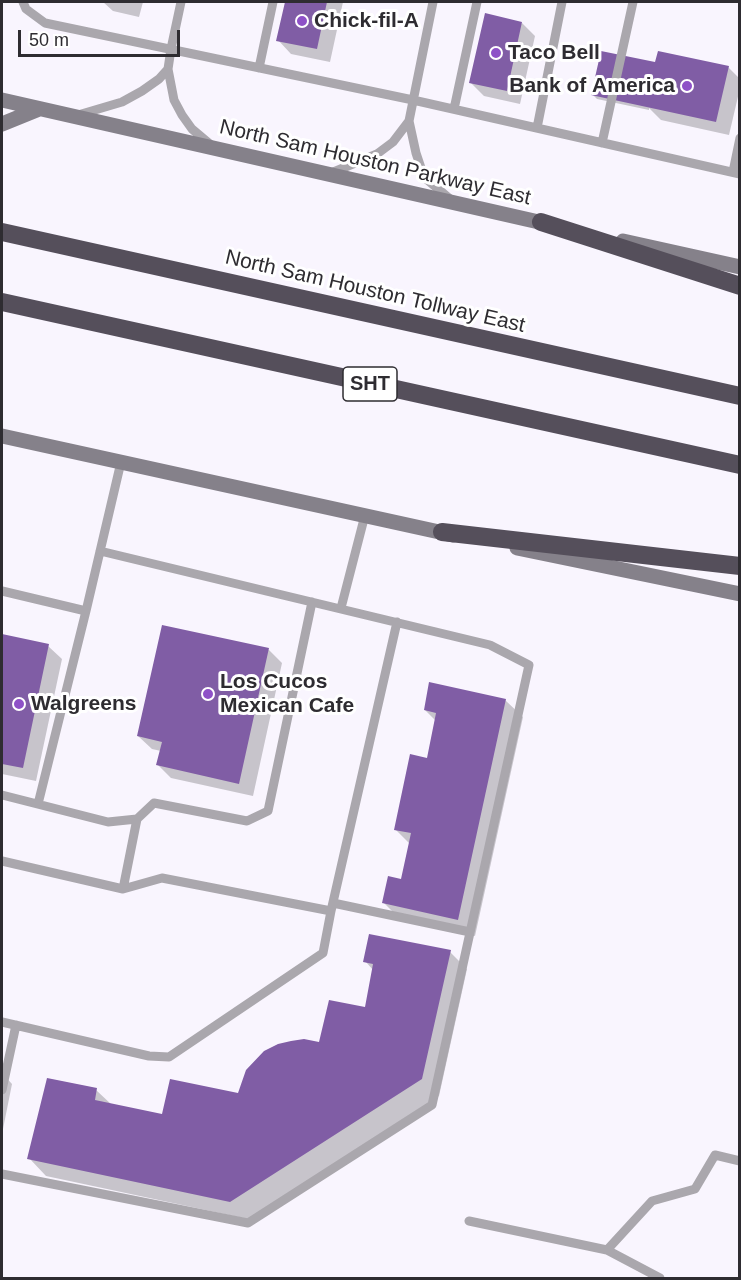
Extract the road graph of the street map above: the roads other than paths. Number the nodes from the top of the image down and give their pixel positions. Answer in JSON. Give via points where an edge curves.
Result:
{"nodes":[{"id":1,"x":23,"y":2,"type":"edge"},
{"id":2,"x":181,"y":2,"type":"edge"},
{"id":3,"x":273,"y":2,"type":"edge"},
{"id":4,"x":433,"y":2,"type":"edge"},
{"id":5,"x":477,"y":2,"type":"edge"},
{"id":6,"x":562,"y":2,"type":"edge"},
{"id":7,"x":633,"y":2,"type":"edge"},
{"id":8,"x":171,"y":49,"type":"junction"},
{"id":9,"x":259,"y":68,"type":"junction"},
{"id":10,"x":168,"y":69,"type":"junction"},
{"id":11,"x":2,"y":92,"type":"edge"},
{"id":12,"x":2,"y":100,"type":"edge"},
{"id":13,"x":413,"y":100,"type":"junction"},
{"id":14,"x":39,"y":109,"type":"junction"},
{"id":15,"x":454,"y":109,"type":"junction"},
{"id":16,"x":75,"y":116,"type":"junction"},
{"id":17,"x":409,"y":121,"type":"junction"},
{"id":18,"x":2,"y":124,"type":"edge"},
{"id":19,"x":537,"y":128,"type":"junction"},
{"id":20,"x":740,"y":138,"type":"edge"},
{"id":21,"x":602,"y":143,"type":"junction"},
{"id":22,"x":213,"y":147,"type":"junction"},
{"id":23,"x":736,"y":173,"type":"edge"},
{"id":24,"x":329,"y":174,"type":"junction"},
{"id":25,"x":454,"y":202,"type":"junction"},
{"id":26,"x":540,"y":222,"type":"junction"},
{"id":27,"x":6,"y":233,"type":"edge"},
{"id":28,"x":740,"y":267,"type":"edge"},
{"id":29,"x":740,"y":286,"type":"edge"},
{"id":30,"x":2,"y":302,"type":"edge"},
{"id":31,"x":740,"y":396,"type":"edge"},
{"id":32,"x":2,"y":436,"type":"edge"},
{"id":33,"x":121,"y":462,"type":"junction"},
{"id":34,"x":740,"y":465,"type":"edge"},
{"id":35,"x":365,"y":515,"type":"junction"},
{"id":36,"x":442,"y":532,"type":"junction"},
{"id":37,"x":100,"y":551,"type":"junction"},
{"id":38,"x":740,"y":567,"type":"edge"},
{"id":39,"x":2,"y":591,"type":"edge"},
{"id":40,"x":740,"y":594,"type":"edge"},
{"id":41,"x":312,"y":602,"type":"junction"},
{"id":42,"x":341,"y":609,"type":"junction"},
{"id":43,"x":86,"y":611,"type":"junction"},
{"id":44,"x":397,"y":622,"type":"junction"},
{"id":45,"x":2,"y":795,"type":"edge"},
{"id":46,"x":38,"y":804,"type":"junction"},
{"id":47,"x":137,"y":819,"type":"junction"},
{"id":48,"x":2,"y":861,"type":"edge"},
{"id":49,"x":123,"y":889,"type":"junction"},
{"id":50,"x":332,"y":907,"type":"junction"},
{"id":51,"x":470,"y":932,"type":"junction"},
{"id":52,"x":2,"y":1022,"type":"edge"},
{"id":53,"x":16,"y":1025,"type":"junction"},
{"id":54,"x":2,"y":1090,"type":"edge"},
{"id":55,"x":740,"y":1161,"type":"edge"},
{"id":56,"x":2,"y":1174,"type":"edge"},
{"id":57,"x":469,"y":1221,"type":"dead end"},
{"id":58,"x":607,"y":1250,"type":"junction"},
{"id":59,"x":660,"y":1278,"type":"edge"}],
"edges":[{"from":1,"to":8,"type":"lane","via":[[45,23]]},
{"from":2,"to":8,"type":"lane"},
{"from":3,"to":9,"type":"lane"},
{"from":4,"to":13,"type":"lane"},
{"from":5,"to":15,"type":"lane"},
{"from":6,"to":19,"type":"lane"},
{"from":7,"to":21,"type":"lane"},
{"from":8,"to":9,"type":"lane"},
{"from":8,"to":10,"type":"lane"},
{"from":9,"to":13,"type":"lane"},
{"from":10,"to":16,"type":"lane","via":[[122,102]]},
{"from":10,"to":22,"type":"lane","via":[[174,100],[182,115]]},
{"from":11,"to":14,"type":"main road"},
{"from":12,"to":14,"type":"main road","name":"North Sam Houston Parkway East"},
{"from":13,"to":15,"type":"lane"},
{"from":13,"to":17,"type":"lane"},
{"from":14,"to":16,"type":"main road","name":"North Sam Houston Parkway East"},
{"from":14,"to":18,"type":"main road"},
{"from":15,"to":19,"type":"lane"},
{"from":16,"to":22,"type":"main road","name":"North Sam Houston Parkway East"},
{"from":17,"to":24,"type":"lane","via":[[393,142],[377,154]]},
{"from":17,"to":25,"type":"lane","via":[[424,177]]},
{"from":19,"to":21,"type":"lane"},
{"from":20,"to":23,"type":"lane"},
{"from":21,"to":23,"type":"lane"},
{"from":22,"to":24,"type":"main road","name":"North Sam Houston Parkway East"},
{"from":24,"to":25,"type":"main road","name":"North Sam Houston Parkway East"},
{"from":25,"to":26,"type":"main road","name":"North Sam Houston Parkway East"},
{"from":26,"to":28,"type":"main road","name":"North Sam Houston Parkway East"},
{"from":26,"to":29,"type":"highway"},
{"from":27,"to":31,"type":"highway","name":"North Sam Houston Tollway East"},
{"from":30,"to":34,"type":"highway","number":"SHT"},
{"from":32,"to":33,"type":"main road"},
{"from":33,"to":35,"type":"main road"},
{"from":33,"to":37,"type":"lane"},
{"from":35,"to":36,"type":"main road"},
{"from":35,"to":42,"type":"lane"},
{"from":36,"to":38,"type":"highway"},
{"from":36,"to":40,"type":"main road"},
{"from":37,"to":41,"type":"lane"},
{"from":37,"to":43,"type":"lane"},
{"from":39,"to":43,"type":"lane"},
{"from":41,"to":42,"type":"lane"},
{"from":41,"to":47,"type":"lane","via":[[268,811],[247,821],[154,803]]},
{"from":42,"to":44,"type":"lane"},
{"from":43,"to":46,"type":"lane"},
{"from":44,"to":50,"type":"lane"},
{"from":44,"to":51,"type":"lane","via":[[490,645],[529,665]]},
{"from":45,"to":46,"type":"lane"},
{"from":46,"to":47,"type":"lane","via":[[108,822]]},
{"from":47,"to":49,"type":"lane"},
{"from":48,"to":49,"type":"lane"},
{"from":49,"to":50,"type":"lane","via":[[162,878]]},
{"from":50,"to":51,"type":"lane"},
{"from":50,"to":53,"type":"lane","via":[[323,953],[169,1057],[149,1056]]},
{"from":51,"to":56,"type":"lane","via":[[432,1105],[248,1223]]},
{"from":52,"to":53,"type":"lane"},
{"from":53,"to":54,"type":"lane"},
{"from":55,"to":58,"type":"lane","via":[[715,1155],[695,1189],[652,1201]]},
{"from":57,"to":58,"type":"lane"},
{"from":58,"to":59,"type":"lane"}]}
